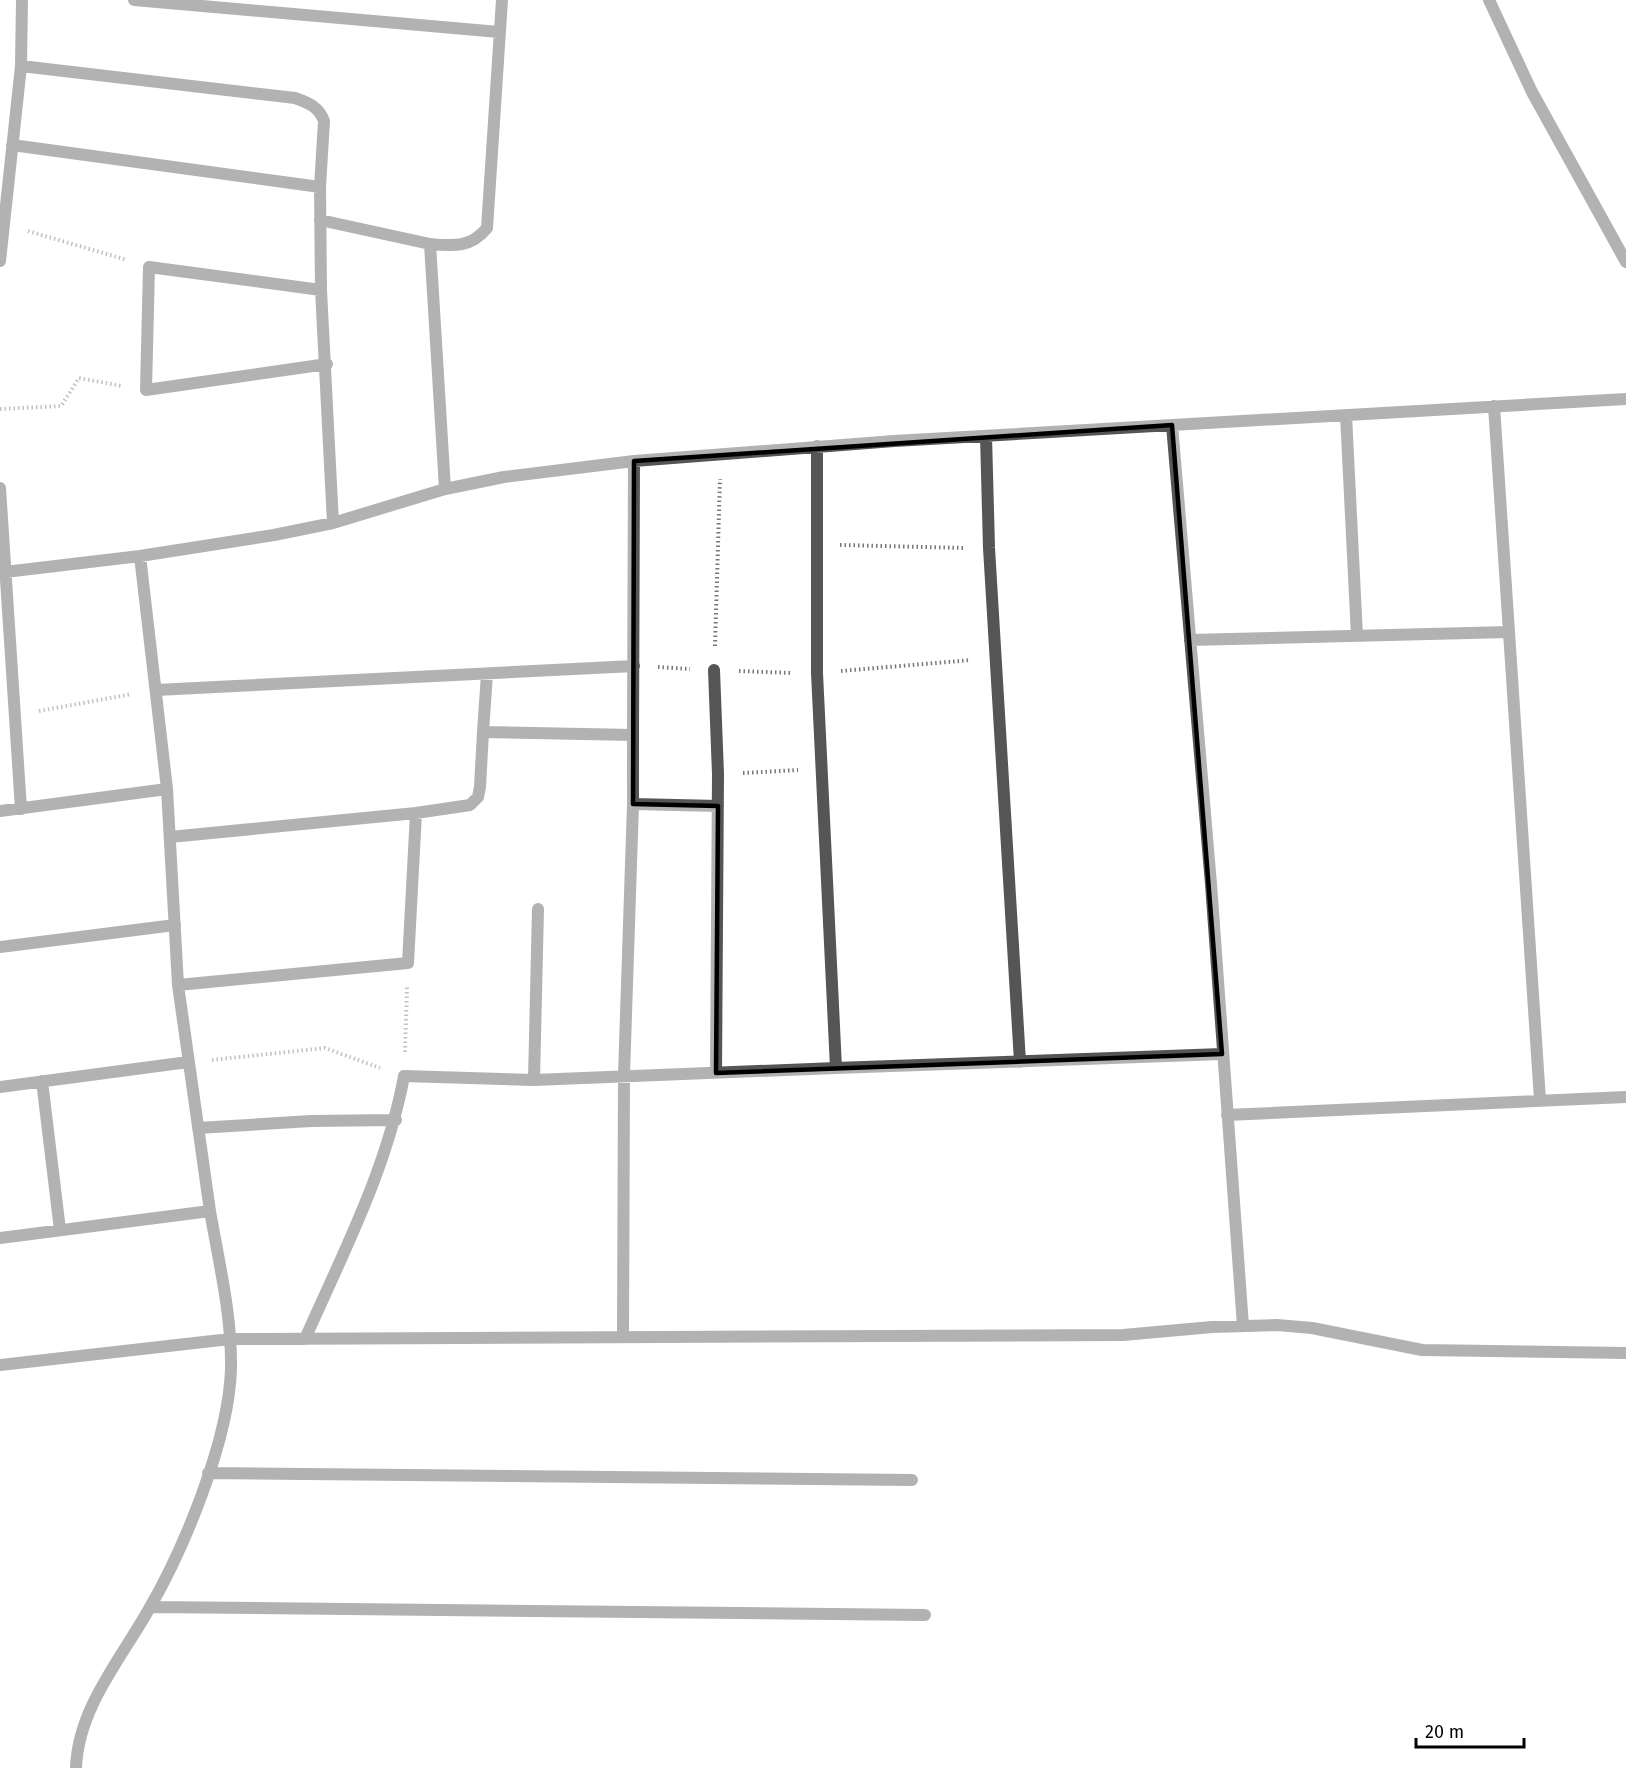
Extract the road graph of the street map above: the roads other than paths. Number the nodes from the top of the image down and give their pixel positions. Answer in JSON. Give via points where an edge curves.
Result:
{"nodes":[{"id":1,"x":22,"y":0,"type":"edge"},
{"id":2,"x":134,"y":0,"type":"edge"},
{"id":3,"x":502,"y":0,"type":"edge"},
{"id":4,"x":1494,"y":1,"type":"edge"},
{"id":5,"x":499,"y":32,"type":"junction"},
{"id":6,"x":21,"y":66,"type":"junction"},
{"id":7,"x":12,"y":145,"type":"junction"},
{"id":8,"x":320,"y":188,"type":"junction"},
{"id":9,"x":320,"y":220,"type":"junction"},
{"id":10,"x":2,"y":224,"type":"edge"},
{"id":11,"x":430,"y":244,"type":"junction"},
{"id":12,"x":0,"y":261,"type":"edge"},
{"id":13,"x":1626,"y":262,"type":"edge"},
{"id":14,"x":321,"y":290,"type":"junction"},
{"id":15,"x":327,"y":364,"type":"junction"},
{"id":16,"x":1626,"y":399,"type":"edge"},
{"id":17,"x":1494,"y":406,"type":"junction"},
{"id":18,"x":1346,"y":415,"type":"junction"},
{"id":19,"x":1172,"y":425,"type":"junction"},
{"id":20,"x":986,"y":436,"type":"junction"},
{"id":21,"x":817,"y":446,"type":"junction"},
{"id":22,"x":634,"y":461,"type":"junction"},
{"id":23,"x":0,"y":488,"type":"edge"},
{"id":24,"x":445,"y":489,"type":"junction"},
{"id":25,"x":333,"y":523,"type":"junction"},
{"id":26,"x":140,"y":556,"type":"junction"},
{"id":27,"x":5,"y":572,"type":"junction"},
{"id":28,"x":1509,"y":632,"type":"junction"},
{"id":29,"x":1357,"y":636,"type":"junction"},
{"id":30,"x":1190,"y":640,"type":"junction"},
{"id":31,"x":633,"y":666,"type":"junction"},
{"id":32,"x":714,"y":670,"type":"road end"},
{"id":33,"x":487,"y":674,"type":"junction"},
{"id":34,"x":156,"y":690,"type":"junction"},
{"id":35,"x":483,"y":732,"type":"junction"},
{"id":36,"x":633,"y":735,"type":"junction"},
{"id":37,"x":167,"y":789,"type":"junction"},
{"id":38,"x":633,"y":804,"type":"junction"},
{"id":39,"x":718,"y":806,"type":"junction"},
{"id":40,"x":21,"y":809,"type":"junction"},
{"id":41,"x":0,"y":811,"type":"edge"},
{"id":42,"x":416,"y":813,"type":"junction"},
{"id":43,"x":170,"y":837,"type":"junction"},
{"id":44,"x":538,"y":909,"type":"dead end"},
{"id":45,"x":175,"y":925,"type":"junction"},
{"id":46,"x":0,"y":947,"type":"edge"},
{"id":47,"x":178,"y":985,"type":"junction"},
{"id":48,"x":1222,"y":1054,"type":"junction"},
{"id":49,"x":188,"y":1062,"type":"junction"},
{"id":50,"x":1020,"y":1062,"type":"junction"},
{"id":51,"x":836,"y":1068,"type":"junction"},
{"id":52,"x":716,"y":1073,"type":"junction"},
{"id":53,"x":624,"y":1076,"type":"junction"},
{"id":54,"x":534,"y":1080,"type":"junction"},
{"id":55,"x":42,"y":1081,"type":"junction"},
{"id":56,"x":0,"y":1087,"type":"edge"},
{"id":57,"x":1626,"y":1097,"type":"edge"},
{"id":58,"x":1540,"y":1100,"type":"junction"},
{"id":59,"x":1227,"y":1115,"type":"junction"},
{"id":60,"x":396,"y":1120,"type":"junction"},
{"id":61,"x":198,"y":1128,"type":"junction"},
{"id":62,"x":210,"y":1211,"type":"junction"},
{"id":63,"x":60,"y":1230,"type":"junction"},
{"id":64,"x":0,"y":1238,"type":"edge"},
{"id":65,"x":1243,"y":1326,"type":"junction"},
{"id":66,"x":623,"y":1337,"type":"junction"},
{"id":67,"x":305,"y":1338,"type":"junction"},
{"id":68,"x":230,"y":1339,"type":"junction"},
{"id":69,"x":1626,"y":1353,"type":"edge"},
{"id":70,"x":0,"y":1365,"type":"edge"},
{"id":71,"x":208,"y":1473,"type":"junction"},
{"id":72,"x":912,"y":1480,"type":"dead end"},
{"id":73,"x":150,"y":1607,"type":"junction"},
{"id":74,"x":925,"y":1615,"type":"dead end"},
{"id":75,"x":76,"y":1768,"type":"edge"}],
"edges":[{"from":1,"to":6,"type":"street"},
{"from":2,"to":5,"type":"street"},
{"from":3,"to":5,"type":"street"},
{"from":4,"to":13,"type":"street","via":[[1532,92]]},
{"from":5,"to":11,"type":"street","via":[[487,228],[470,243]]},
{"from":6,"to":7,"type":"street"},
{"from":6,"to":8,"type":"street","via":[[295,98],[310,104],[321,112],[324,121]]},
{"from":7,"to":8,"type":"street"},
{"from":7,"to":10,"type":"street"},
{"from":8,"to":9,"type":"street"},
{"from":9,"to":11,"type":"street"},
{"from":9,"to":14,"type":"street"},
{"from":10,"to":12,"type":"street"},
{"from":11,"to":24,"type":"street"},
{"from":14,"to":15,"type":"street"},
{"from":14,"to":15,"type":"street","via":[[149,267],[146,390]]},
{"from":15,"to":25,"type":"street"},
{"from":16,"to":17,"type":"street"},
{"from":17,"to":18,"type":"street"},
{"from":17,"to":28,"type":"street"},
{"from":18,"to":19,"type":"street"},
{"from":18,"to":29,"type":"street"},
{"from":19,"to":20,"type":"street"},
{"from":19,"to":30,"type":"street"},
{"from":20,"to":21,"type":"street"},
{"from":20,"to":50,"type":"street","via":[[989,548]]},
{"from":21,"to":22,"type":"street"},
{"from":21,"to":51,"type":"street","via":[[817,673]]},
{"from":22,"to":24,"type":"street","via":[[524,474]]},
{"from":22,"to":31,"type":"street"},
{"from":23,"to":27,"type":"street"},
{"from":24,"to":25,"type":"street"},
{"from":25,"to":26,"type":"street"},
{"from":26,"to":27,"type":"street"},
{"from":26,"to":34,"type":"street"},
{"from":27,"to":40,"type":"street"},
{"from":28,"to":29,"type":"street"},
{"from":28,"to":58,"type":"street"},
{"from":29,"to":30,"type":"street"},
{"from":30,"to":48,"type":"street"},
{"from":31,"to":33,"type":"street"},
{"from":31,"to":36,"type":"street"},
{"from":32,"to":39,"type":"street"},
{"from":33,"to":34,"type":"street"},
{"from":33,"to":35,"type":"street"},
{"from":34,"to":37,"type":"street"},
{"from":35,"to":36,"type":"street"},
{"from":35,"to":42,"type":"street","via":[[478,797],[470,805]]},
{"from":36,"to":38,"type":"street"},
{"from":37,"to":40,"type":"street"},
{"from":37,"to":43,"type":"street"},
{"from":38,"to":39,"type":"street"},
{"from":38,"to":53,"type":"street"},
{"from":39,"to":52,"type":"street"},
{"from":40,"to":41,"type":"street"},
{"from":42,"to":43,"type":"street"},
{"from":42,"to":47,"type":"street","via":[[408,963]]},
{"from":43,"to":45,"type":"street"},
{"from":44,"to":54,"type":"street"},
{"from":45,"to":46,"type":"street"},
{"from":45,"to":47,"type":"street"},
{"from":47,"to":49,"type":"street"},
{"from":48,"to":50,"type":"street"},
{"from":48,"to":59,"type":"street"},
{"from":49,"to":55,"type":"street"},
{"from":49,"to":61,"type":"street"},
{"from":50,"to":51,"type":"street"},
{"from":51,"to":52,"type":"street"},
{"from":52,"to":53,"type":"street"},
{"from":53,"to":54,"type":"street"},
{"from":53,"to":66,"type":"street"},
{"from":54,"to":60,"type":"street","via":[[404,1076]]},
{"from":55,"to":56,"type":"street"},
{"from":55,"to":63,"type":"street"},
{"from":57,"to":58,"type":"street"},
{"from":58,"to":59,"type":"street"},
{"from":59,"to":65,"type":"street"},
{"from":60,"to":61,"type":"street"},
{"from":60,"to":67,"type":"street","via":[[380,1168]]},
{"from":61,"to":62,"type":"street"},
{"from":62,"to":63,"type":"street"},
{"from":62,"to":68,"type":"street"},
{"from":63,"to":64,"type":"street"},
{"from":65,"to":66,"type":"street","via":[[1123,1335]]},
{"from":65,"to":69,"type":"street","via":[[1312,1328],[1422,1350]]},
{"from":66,"to":67,"type":"street"},
{"from":67,"to":68,"type":"street"},
{"from":68,"to":70,"type":"street"},
{"from":68,"to":71,"type":"street","via":[[229,1399]]},
{"from":71,"to":72,"type":"street"},
{"from":71,"to":73,"type":"street","via":[[191,1520]]},
{"from":73,"to":74,"type":"street"},
{"from":73,"to":75,"type":"street","via":[[89,1711],[81,1731]]}]}
